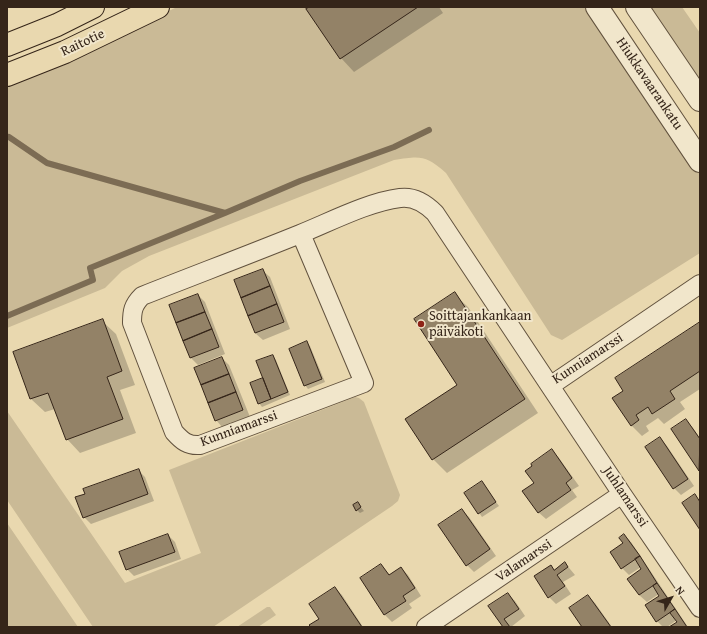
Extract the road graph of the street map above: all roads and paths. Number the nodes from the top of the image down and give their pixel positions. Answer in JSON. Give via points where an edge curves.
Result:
{"nodes":[{"id":1,"x":93,"y":7,"type":"edge"},
{"id":2,"x":158,"y":7,"type":"edge"},
{"id":3,"x":597,"y":7,"type":"edge"},
{"id":4,"x":637,"y":7,"type":"edge"},
{"id":5,"x":7,"y":45,"type":"edge"},
{"id":6,"x":7,"y":75,"type":"edge"},
{"id":7,"x":700,"y":100,"type":"edge"},
{"id":8,"x":700,"y":161,"type":"edge"},
{"id":9,"x":301,"y":234,"type":"junction"},
{"id":10,"x":700,"y":284,"type":"edge"},
{"id":11,"x":550,"y":386,"type":"junction"},
{"id":12,"x":622,"y":494,"type":"junction"},
{"id":13,"x":700,"y":608,"type":"edge"},
{"id":14,"x":426,"y":627,"type":"edge"}],
"edges":[{"from":1,"to":5,"type":"main road","name":"Raitotie"},
{"from":2,"to":6,"type":"main road","name":"Raitotie","via":[[65,52]]},
{"from":3,"to":8,"type":"street","name":"Hiukkavaarankatu"},
{"from":4,"to":7,"type":"street"},
{"from":9,"to":9,"type":"street","name":"Kunniamarssi","via":[[142,296],[135,303],[132,323],[174,432],[181,440],[192,446],[200,445],[364,383]]},
{"from":9,"to":11,"type":"street","name":"Kunniamarssi","via":[[378,202],[413,198],[426,204],[435,212]]},
{"from":10,"to":11,"type":"street","name":"Kunniamarssi"},
{"from":11,"to":12,"type":"street","name":"Juhlamarssi"},
{"from":12,"to":13,"type":"street","name":"Juhlamarssi"},
{"from":12,"to":14,"type":"street","name":"Valamarssi"}]}
